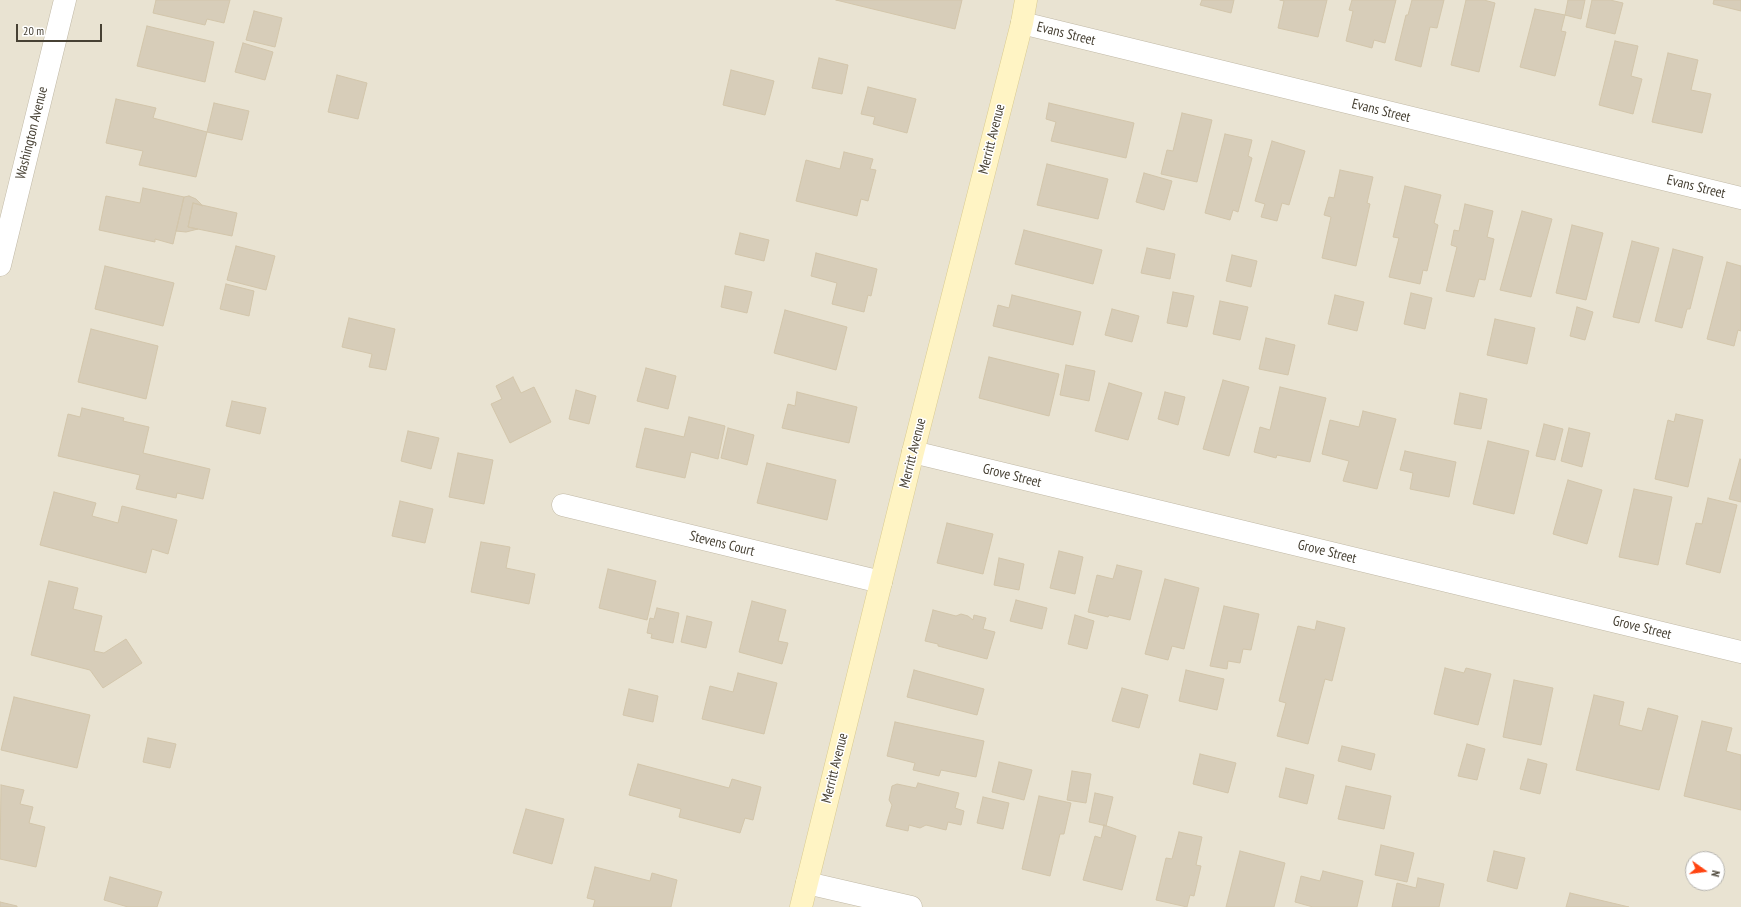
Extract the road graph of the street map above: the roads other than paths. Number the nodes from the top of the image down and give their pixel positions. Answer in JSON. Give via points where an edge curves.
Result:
{"nodes":[{"id":1,"x":65,"y":0,"type":"edge"},
{"id":2,"x":1026,"y":0,"type":"edge"},
{"id":3,"x":1022,"y":23,"type":"junction"},
{"id":4,"x":1741,"y":198,"type":"edge"},
{"id":5,"x":0,"y":265,"type":"edge"},
{"id":6,"x":913,"y":452,"type":"junction"},
{"id":7,"x":562,"y":505,"type":"dead end"},
{"id":8,"x":881,"y":582,"type":"junction"},
{"id":9,"x":1741,"y":652,"type":"edge"},
{"id":10,"x":807,"y":883,"type":"junction"},
{"id":11,"x":801,"y":907,"type":"edge"},
{"id":12,"x":911,"y":907,"type":"edge"}],
"edges":[{"from":1,"to":5,"type":"street","name":"Washington Avenue"},
{"from":2,"to":3,"type":"street","name":"Merritt Avenue"},
{"from":3,"to":4,"type":"street","name":"Evans Street"},
{"from":3,"to":6,"type":"street","name":"Merritt Avenue"},
{"from":6,"to":8,"type":"street","name":"Merritt Avenue"},
{"from":6,"to":9,"type":"street","name":"Grove Street"},
{"from":7,"to":8,"type":"street","name":"Stevens Court"},
{"from":8,"to":10,"type":"street","name":"Merritt Avenue"},
{"from":10,"to":11,"type":"street","name":"Merritt Avenue"},
{"from":10,"to":12,"type":"street"}]}
